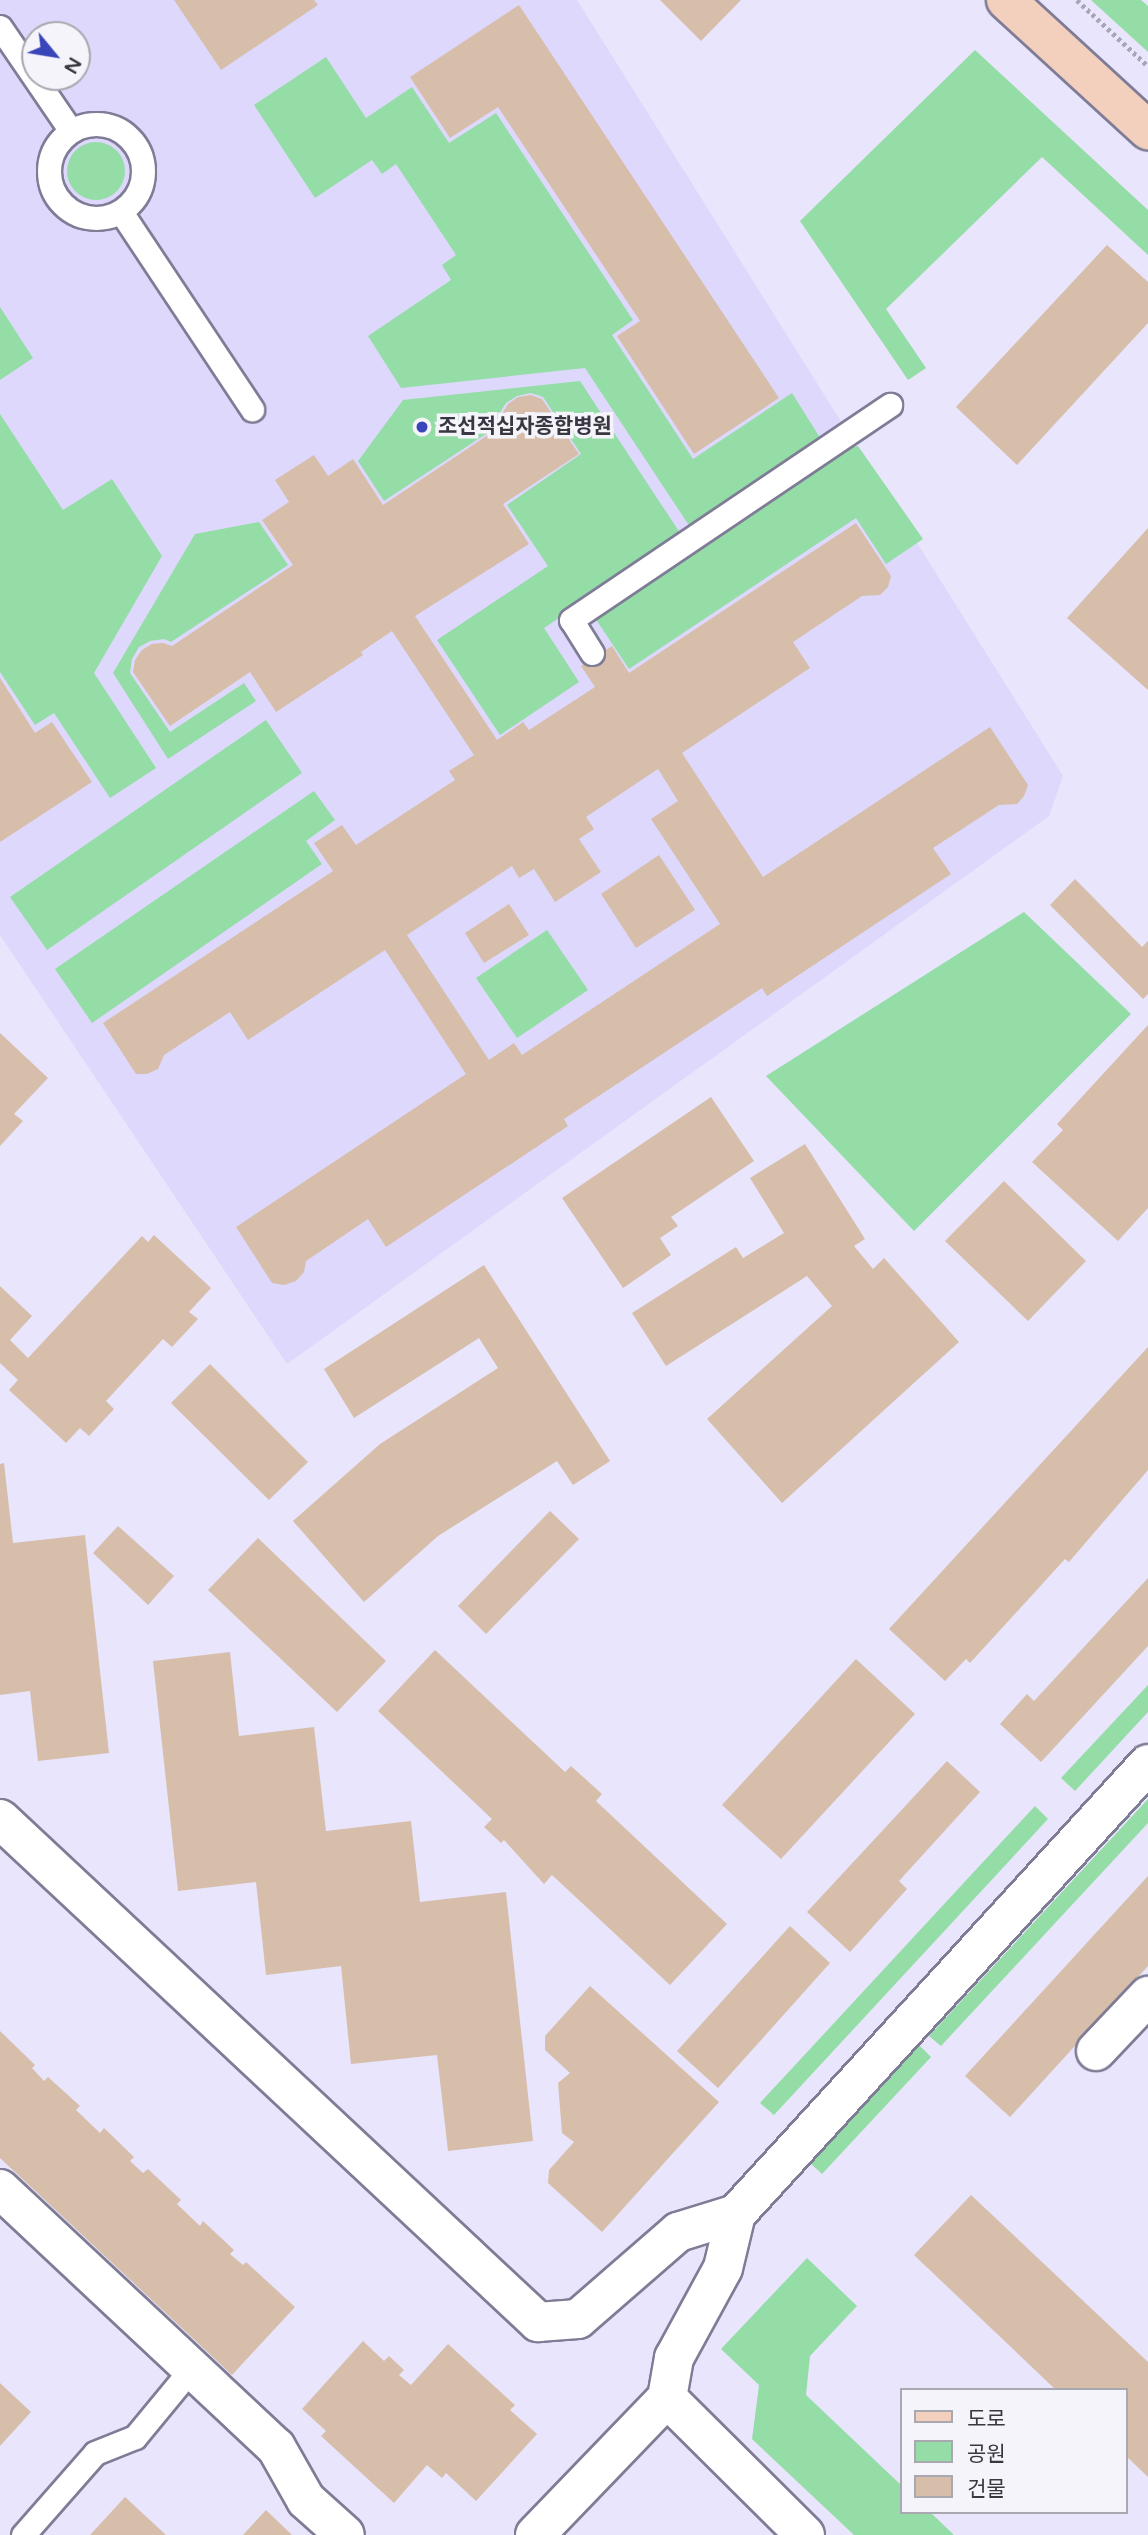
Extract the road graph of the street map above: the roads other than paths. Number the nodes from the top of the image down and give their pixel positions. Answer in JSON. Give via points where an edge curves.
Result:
{"nodes":[{"id":1,"x":1006,"y":0,"type":"edge"},
{"id":2,"x":0,"y":27,"type":"edge"},
{"id":3,"x":1148,"y":130,"type":"edge"},
{"id":4,"x":71,"y":131,"type":"junction"},
{"id":5,"x":121,"y":212,"type":"junction"},
{"id":6,"x":890,"y":405,"type":"dead end"},
{"id":7,"x":252,"y":409,"type":"dead end"},
{"id":8,"x":592,"y":653,"type":"dead end"},
{"id":9,"x":1148,"y":1763,"type":"edge"},
{"id":10,"x":0,"y":1819,"type":"edge"},
{"id":11,"x":1148,"y":1996,"type":"edge"},
{"id":12,"x":1096,"y":2051,"type":"dead end"},
{"id":13,"x":0,"y":2189,"type":"edge"},
{"id":14,"x":736,"y":2214,"type":"junction"},
{"id":15,"x":191,"y":2369,"type":"junction"},
{"id":16,"x":667,"y":2398,"type":"junction"},
{"id":17,"x":23,"y":2535,"type":"edge"},
{"id":18,"x":345,"y":2535,"type":"edge"},
{"id":19,"x":536,"y":2535,"type":"edge"},
{"id":20,"x":805,"y":2535,"type":"edge"}],
"edges":[{"from":1,"to":3,"type":"street"},
{"from":2,"to":4,"type":"lane"},
{"from":4,"to":5,"type":"lane","via":[[100,124],[127,135],[136,146],[143,175],[140,189]]},
{"from":4,"to":5,"type":"lane","via":[[52,153],[48,168],[55,196],[77,215],[107,218]]},
{"from":5,"to":7,"type":"lane"},
{"from":6,"to":8,"type":"lane","via":[[571,620]]},
{"from":9,"to":14,"type":"street"},
{"from":10,"to":14,"type":"street","via":[[538,2322],[578,2319],[678,2232]]},
{"from":11,"to":12,"type":"street"},
{"from":13,"to":15,"type":"street"},
{"from":14,"to":16,"type":"street","via":[[723,2268],[674,2358]]},
{"from":15,"to":17,"type":"lane","via":[[135,2437],[95,2453]]},
{"from":15,"to":18,"type":"street","via":[[276,2447],[306,2500]]},
{"from":16,"to":19,"type":"street"},
{"from":16,"to":20,"type":"street"}]}
